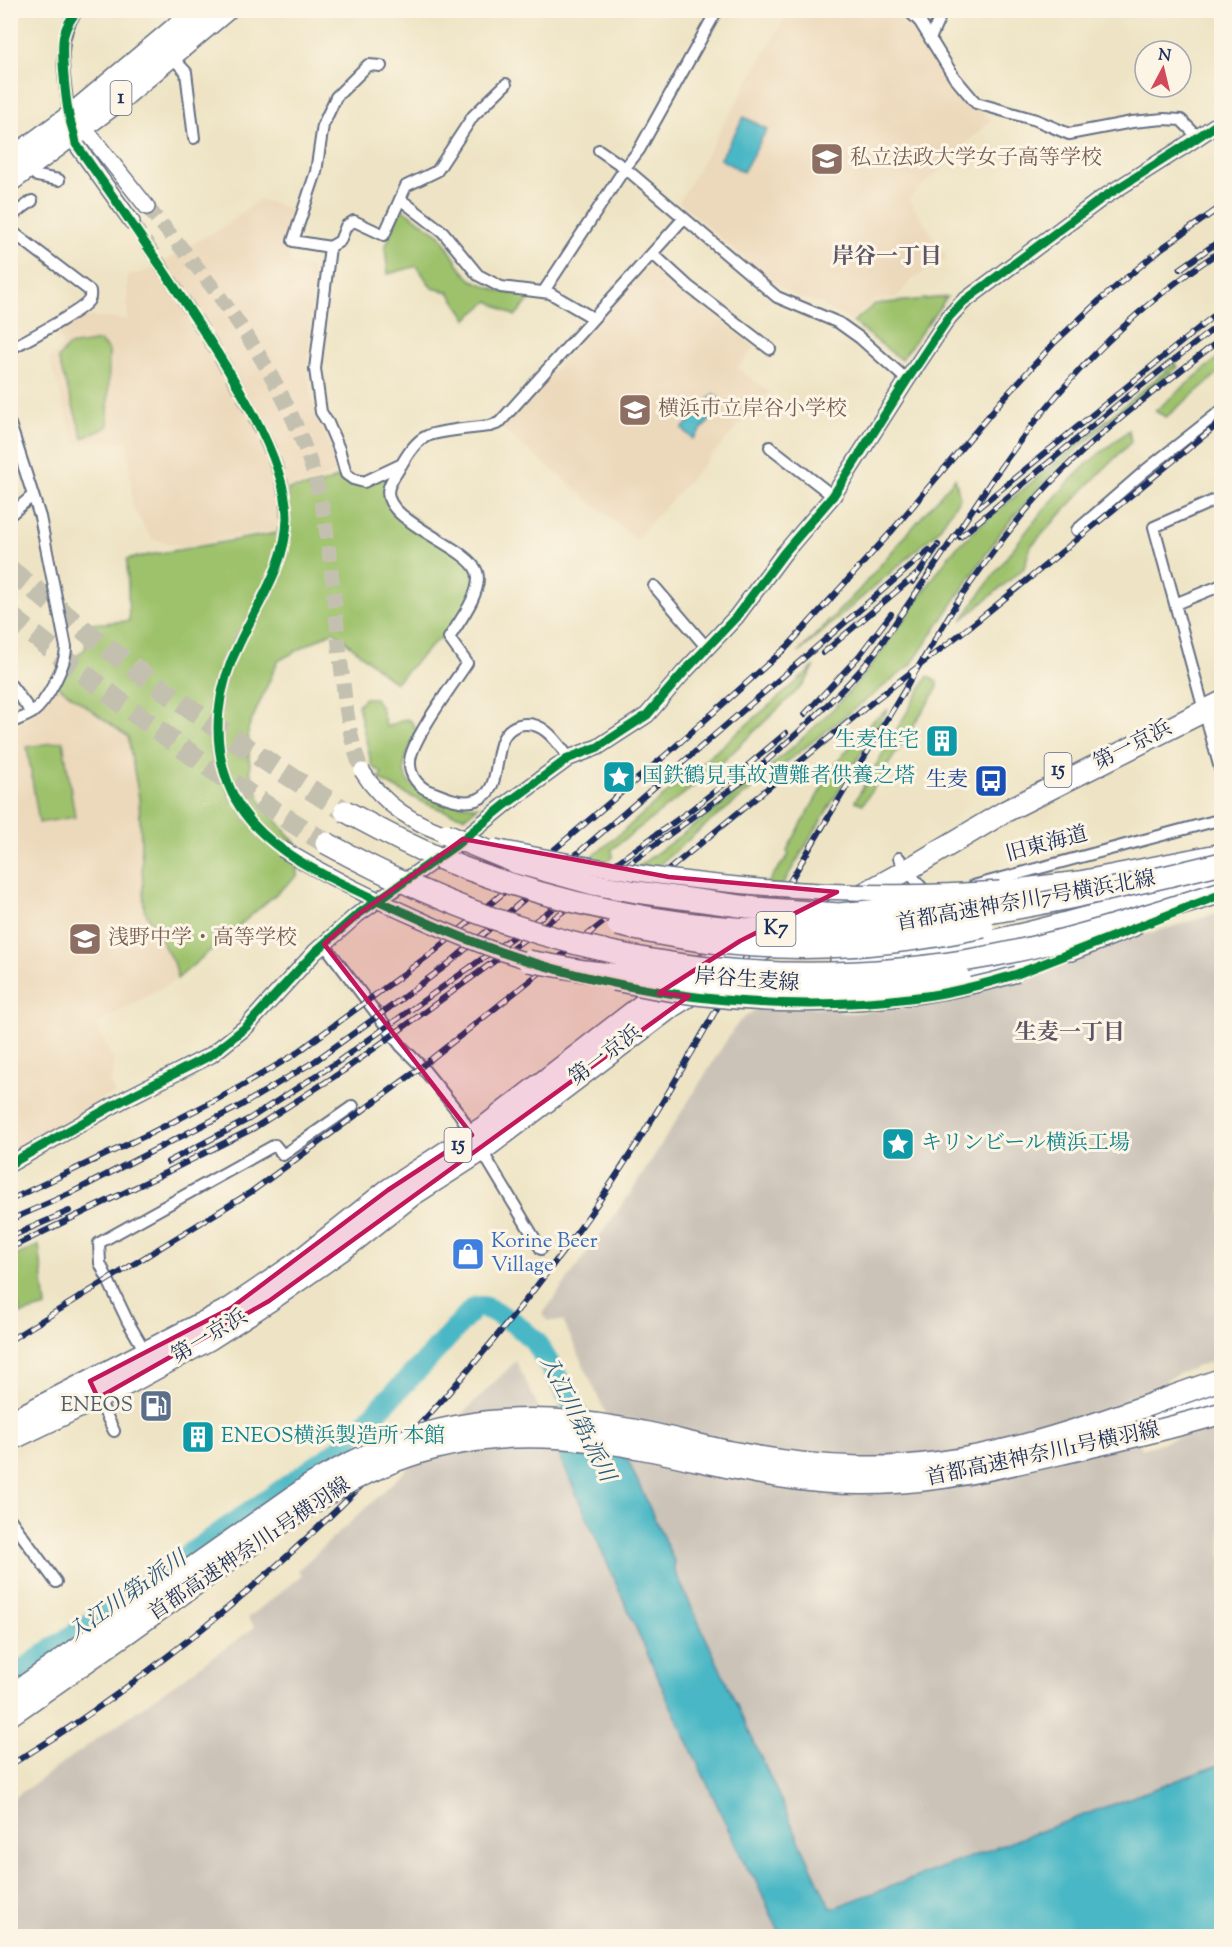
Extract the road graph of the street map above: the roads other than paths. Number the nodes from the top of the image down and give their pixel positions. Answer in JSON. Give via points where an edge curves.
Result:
{"nodes":[{"id":1,"x":78,"y":10,"type":"edge"},
{"id":2,"x":197,"y":10,"type":"edge"},
{"id":3,"x":226,"y":10,"type":"edge"},
{"id":4,"x":717,"y":10,"type":"edge"},
{"id":5,"x":908,"y":10,"type":"edge"},
{"id":6,"x":943,"y":10,"type":"edge"},
{"id":7,"x":930,"y":39,"type":"junction"},
{"id":8,"x":172,"y":57,"type":"junction"},
{"id":9,"x":381,"y":66,"type":"dead end"},
{"id":10,"x":506,"y":84,"type":"dead end"},
{"id":11,"x":1221,"y":121,"type":"edge"},
{"id":12,"x":72,"y":126,"type":"junction"},
{"id":13,"x":1198,"y":137,"type":"junction"},
{"id":14,"x":194,"y":138,"type":"dead end"},
{"id":15,"x":599,"y":150,"type":"dead end"},
{"id":16,"x":19,"y":164,"type":"edge"},
{"id":17,"x":625,"y":168,"type":"junction"},
{"id":18,"x":59,"y":180,"type":"dead end"},
{"id":19,"x":10,"y":181,"type":"edge"},
{"id":20,"x":400,"y":199,"type":"junction"},
{"id":21,"x":32,"y":201,"type":"dead end"},
{"id":22,"x":147,"y":207,"type":"tunnel mouth"},
{"id":23,"x":10,"y":217,"type":"edge"},
{"id":24,"x":684,"y":218,"type":"junction"},
{"id":25,"x":132,"y":222,"type":"tunnel mouth"},
{"id":26,"x":10,"y":230,"type":"edge"},
{"id":27,"x":330,"y":247,"type":"junction"},
{"id":28,"x":653,"y":254,"type":"junction"},
{"id":29,"x":544,"y":291,"type":"junction"},
{"id":30,"x":593,"y":318,"type":"junction"},
{"id":31,"x":10,"y":349,"type":"edge"},
{"id":32,"x":770,"y":349,"type":"dead end"},
{"id":33,"x":907,"y":380,"type":"junction"},
{"id":34,"x":1221,"y":410,"type":"edge"},
{"id":35,"x":10,"y":424,"type":"edge"},
{"id":36,"x":770,"y":447,"type":"dead end"},
{"id":37,"x":402,"y":464,"type":"junction"},
{"id":38,"x":32,"y":496,"type":"junction"},
{"id":39,"x":833,"y":496,"type":"junction"},
{"id":40,"x":1221,"y":497,"type":"edge"},
{"id":41,"x":10,"y":515,"type":"edge"},
{"id":42,"x":1077,"y":530,"type":"dead end"},
{"id":43,"x":1221,"y":585,"type":"edge"},
{"id":44,"x":654,"y":586,"type":"dead end"},
{"id":45,"x":1175,"y":604,"type":"junction"},
{"id":46,"x":707,"y":648,"type":"junction"},
{"id":47,"x":10,"y":684,"type":"edge"},
{"id":48,"x":1221,"y":688,"type":"edge"},
{"id":49,"x":1208,"y":704,"type":"edge"},
{"id":50,"x":32,"y":712,"type":"junction"},
{"id":51,"x":10,"y":723,"type":"edge"},
{"id":52,"x":569,"y":758,"type":"junction"},
{"id":53,"x":362,"y":771,"type":"tunnel mouth"},
{"id":54,"x":1221,"y":776,"type":"edge"},
{"id":55,"x":345,"y":811,"type":"tunnel mouth"},
{"id":56,"x":1221,"y":819,"type":"edge"},
{"id":57,"x":446,"y":834,"type":"junction"},
{"id":58,"x":326,"y":843,"type":"tunnel mouth"},
{"id":59,"x":282,"y":849,"type":"tunnel mouth"},
{"id":60,"x":1221,"y":852,"type":"edge"},
{"id":61,"x":1221,"y":862,"type":"edge"},
{"id":62,"x":903,"y":864,"type":"junction"},
{"id":63,"x":463,"y":868,"type":"junction"},
{"id":64,"x":1219,"y":890,"type":"edge"},
{"id":65,"x":324,"y":944,"type":"junction"},
{"id":66,"x":528,"y":961,"type":"joint"},
{"id":67,"x":353,"y":1106,"type":"dead end"},
{"id":68,"x":476,"y":1143,"type":"junction"},
{"id":69,"x":10,"y":1164,"type":"edge"},
{"id":70,"x":541,"y":1249,"type":"dead end"},
{"id":71,"x":145,"y":1352,"type":"junction"},
{"id":72,"x":1221,"y":1373,"type":"edge"},
{"id":73,"x":1221,"y":1379,"type":"edge"},
{"id":74,"x":94,"y":1390,"type":"junction"},
{"id":75,"x":1221,"y":1401,"type":"edge"},
{"id":76,"x":1157,"y":1402,"type":"junction"},
{"id":77,"x":1221,"y":1413,"type":"edge"},
{"id":78,"x":10,"y":1422,"type":"edge"},
{"id":79,"x":114,"y":1431,"type":"dead end"},
{"id":80,"x":10,"y":1440,"type":"edge"},
{"id":81,"x":1042,"y":1458,"type":"junction"},
{"id":82,"x":10,"y":1519,"type":"edge"},
{"id":83,"x":56,"y":1582,"type":"dead end"},
{"id":84,"x":10,"y":1696,"type":"edge"},
{"id":85,"x":10,"y":1715,"type":"edge"}],
"edges":[{"from":1,"to":12,"type":"street","via":[[69,22],[63,51]]},
{"from":2,"to":12,"type":"highway","number":"1"},
{"from":3,"to":8,"type":"highway","number":"1"},
{"from":4,"to":17,"type":"street","via":[[660,115]]},
{"from":5,"to":7,"type":"street"},
{"from":6,"to":7,"type":"street"},
{"from":7,"to":13,"type":"street","via":[[976,103],[1069,134],[1164,119],[1180,120]]},
{"from":8,"to":12,"type":"highway","number":"1"},
{"from":8,"to":14,"type":"street","via":[[186,72]]},
{"from":9,"to":27,"type":"street","via":[[368,65],[346,85],[322,125],[316,172],[293,241]]},
{"from":10,"to":20,"type":"street","via":[[472,116],[437,171],[406,186]]},
{"from":11,"to":13,"type":"street"},
{"from":12,"to":16,"type":"highway","number":"1"},
{"from":12,"to":22,"type":"street","via":[[89,134]]},
{"from":12,"to":25,"type":"street","via":[[76,144]]},
{"from":13,"to":33,"type":"street","via":[[1101,200],[963,302]]},
{"from":15,"to":17,"type":"street"},
{"from":16,"to":18,"type":"street","via":[[37,176]]},
{"from":16,"to":19,"type":"highway","number":"1"},
{"from":17,"to":24,"type":"street"},
{"from":17,"to":29,"type":"street"},
{"from":20,"to":27,"type":"street","via":[[384,235],[354,221],[346,226],[340,241]]},
{"from":20,"to":29,"type":"street","via":[[443,232],[478,275],[501,287]]},
{"from":21,"to":23,"type":"street"},
{"from":24,"to":28,"type":"street"},
{"from":24,"to":33,"type":"street","via":[[777,297],[838,323]]},
{"from":26,"to":31,"type":"street","via":[[90,291],[91,297],[62,320]]},
{"from":27,"to":37,"type":"street","via":[[315,369],[321,412],[346,474],[352,479],[364,482]]},
{"from":28,"to":30,"type":"street"},
{"from":28,"to":32,"type":"street"},
{"from":29,"to":30,"type":"street"},
{"from":30,"to":37,"type":"street","via":[[499,423],[425,436]]},
{"from":33,"to":39,"type":"street"},
{"from":34,"to":42,"type":"street"},
{"from":35,"to":38,"type":"street"},
{"from":36,"to":39,"type":"street"},
{"from":37,"to":52,"type":"street","via":[[388,488],[389,500],[416,525],[470,560],[477,570],[478,582],[449,638],[467,663],[412,751],[412,774],[421,786],[436,794],[462,801],[480,798],[492,785],[506,734],[512,728],[530,724],[549,732]]},
{"from":38,"to":41,"type":"street"},
{"from":38,"to":50,"type":"street","via":[[40,517],[66,647],[66,658],[48,695]]},
{"from":39,"to":46,"type":"street"},
{"from":40,"to":45,"type":"street","via":[[1154,527]]},
{"from":43,"to":45,"type":"street"},
{"from":44,"to":46,"type":"street"},
{"from":45,"to":49,"type":"street"},
{"from":46,"to":52,"type":"street","via":[[647,716],[597,747]]},
{"from":47,"to":50,"type":"street"},
{"from":48,"to":49,"type":"highway","name":"第一京浜","number":"15"},
{"from":49,"to":54,"type":"street"},
{"from":49,"to":62,"type":"highway","name":"第一京浜","number":"15","via":[[1016,791]]},
{"from":50,"to":51,"type":"street"},
{"from":52,"to":65,"type":"street","via":[[357,915]]},
{"from":53,"to":57,"type":"street","bridge":true,"via":[[395,809]]},
{"from":55,"to":63,"type":"highway","name":"首都高速神奈川7号横浜北線","number":"K7","bridge":true},
{"from":56,"to":62,"type":"street","name":"旧東海道","via":[[930,897]]},
{"from":57,"to":60,"type":"street","bridge":true,"via":[[516,851],[686,880],[851,892],[1000,889],[1079,879]]},
{"from":57,"to":61,"type":"highway","bridge":true,"via":[[517,863],[593,884],[814,913],[864,912],[1066,891]]},
{"from":58,"to":64,"type":"highway","name":"首都高速神奈川7号横浜北線","number":"K7","bridge":true,"via":[[448,903],[558,940],[634,957],[793,974],[915,968],[994,955],[1072,936]]},
{"from":59,"to":66,"type":"street","bridge":true,"via":[[395,908]]},
{"from":60,"to":63,"type":"highway","bridge":true,"via":[[1108,892],[993,924],[923,939],[828,948],[731,944],[651,933],[547,903]]},
{"from":61,"to":63,"type":"highway","name":"首都高速神奈川7号横浜北線","number":"K7","bridge":true,"via":[[1099,892],[1003,910],[885,926],[810,930],[736,928],[647,917],[543,894]]},
{"from":62,"to":68,"type":"highway","name":"第一京浜","number":"15","via":[[674,1005]]},
{"from":64,"to":66,"type":"highway","bridge":true,"via":[[1028,961],[960,978],[886,988],[759,990]]},
{"from":65,"to":68,"type":"street","via":[[401,1046],[459,1113]]},
{"from":65,"to":69,"type":"street","via":[[246,1027],[212,1054]]},
{"from":67,"to":71,"type":"street","via":[[283,1155],[275,1145],[99,1243],[100,1263]]},
{"from":68,"to":70,"type":"street"},
{"from":68,"to":71,"type":"highway","name":"第一京浜","number":"15","via":[[388,1190],[294,1265],[231,1308]]},
{"from":68,"to":74,"type":"highway","name":"第一京浜","number":"15","via":[[349,1245],[269,1301],[210,1339]]},
{"from":71,"to":74,"type":"highway","name":"第一京浜","number":"15"},
{"from":72,"to":76,"type":"highway","bridge":true},
{"from":73,"to":76,"type":"highway","name":"首都高速神奈川1号横羽線","bridge":true},
{"from":74,"to":78,"type":"highway","name":"第一京浜","number":"15"},
{"from":74,"to":79,"type":"street"},
{"from":74,"to":80,"type":"highway","name":"第一京浜","number":"15"},
{"from":75,"to":81,"type":"highway","bridge":true},
{"from":76,"to":84,"type":"highway","name":"首都高速神奈川1号横羽線","bridge":true,"via":[[1009,1450],[951,1461],[890,1466],[766,1458],[577,1421],[506,1420],[433,1431],[358,1458],[308,1487]]},
{"from":77,"to":81,"type":"highway","name":"首都高速神奈川1号横羽線","bridge":true},
{"from":81,"to":85,"type":"highway","name":"首都高速神奈川1号横羽線","bridge":true,"via":[[953,1477],[850,1484],[767,1475],[586,1440],[512,1437],[435,1448],[368,1473],[310,1506]]},
{"from":82,"to":83,"type":"street"}]}
